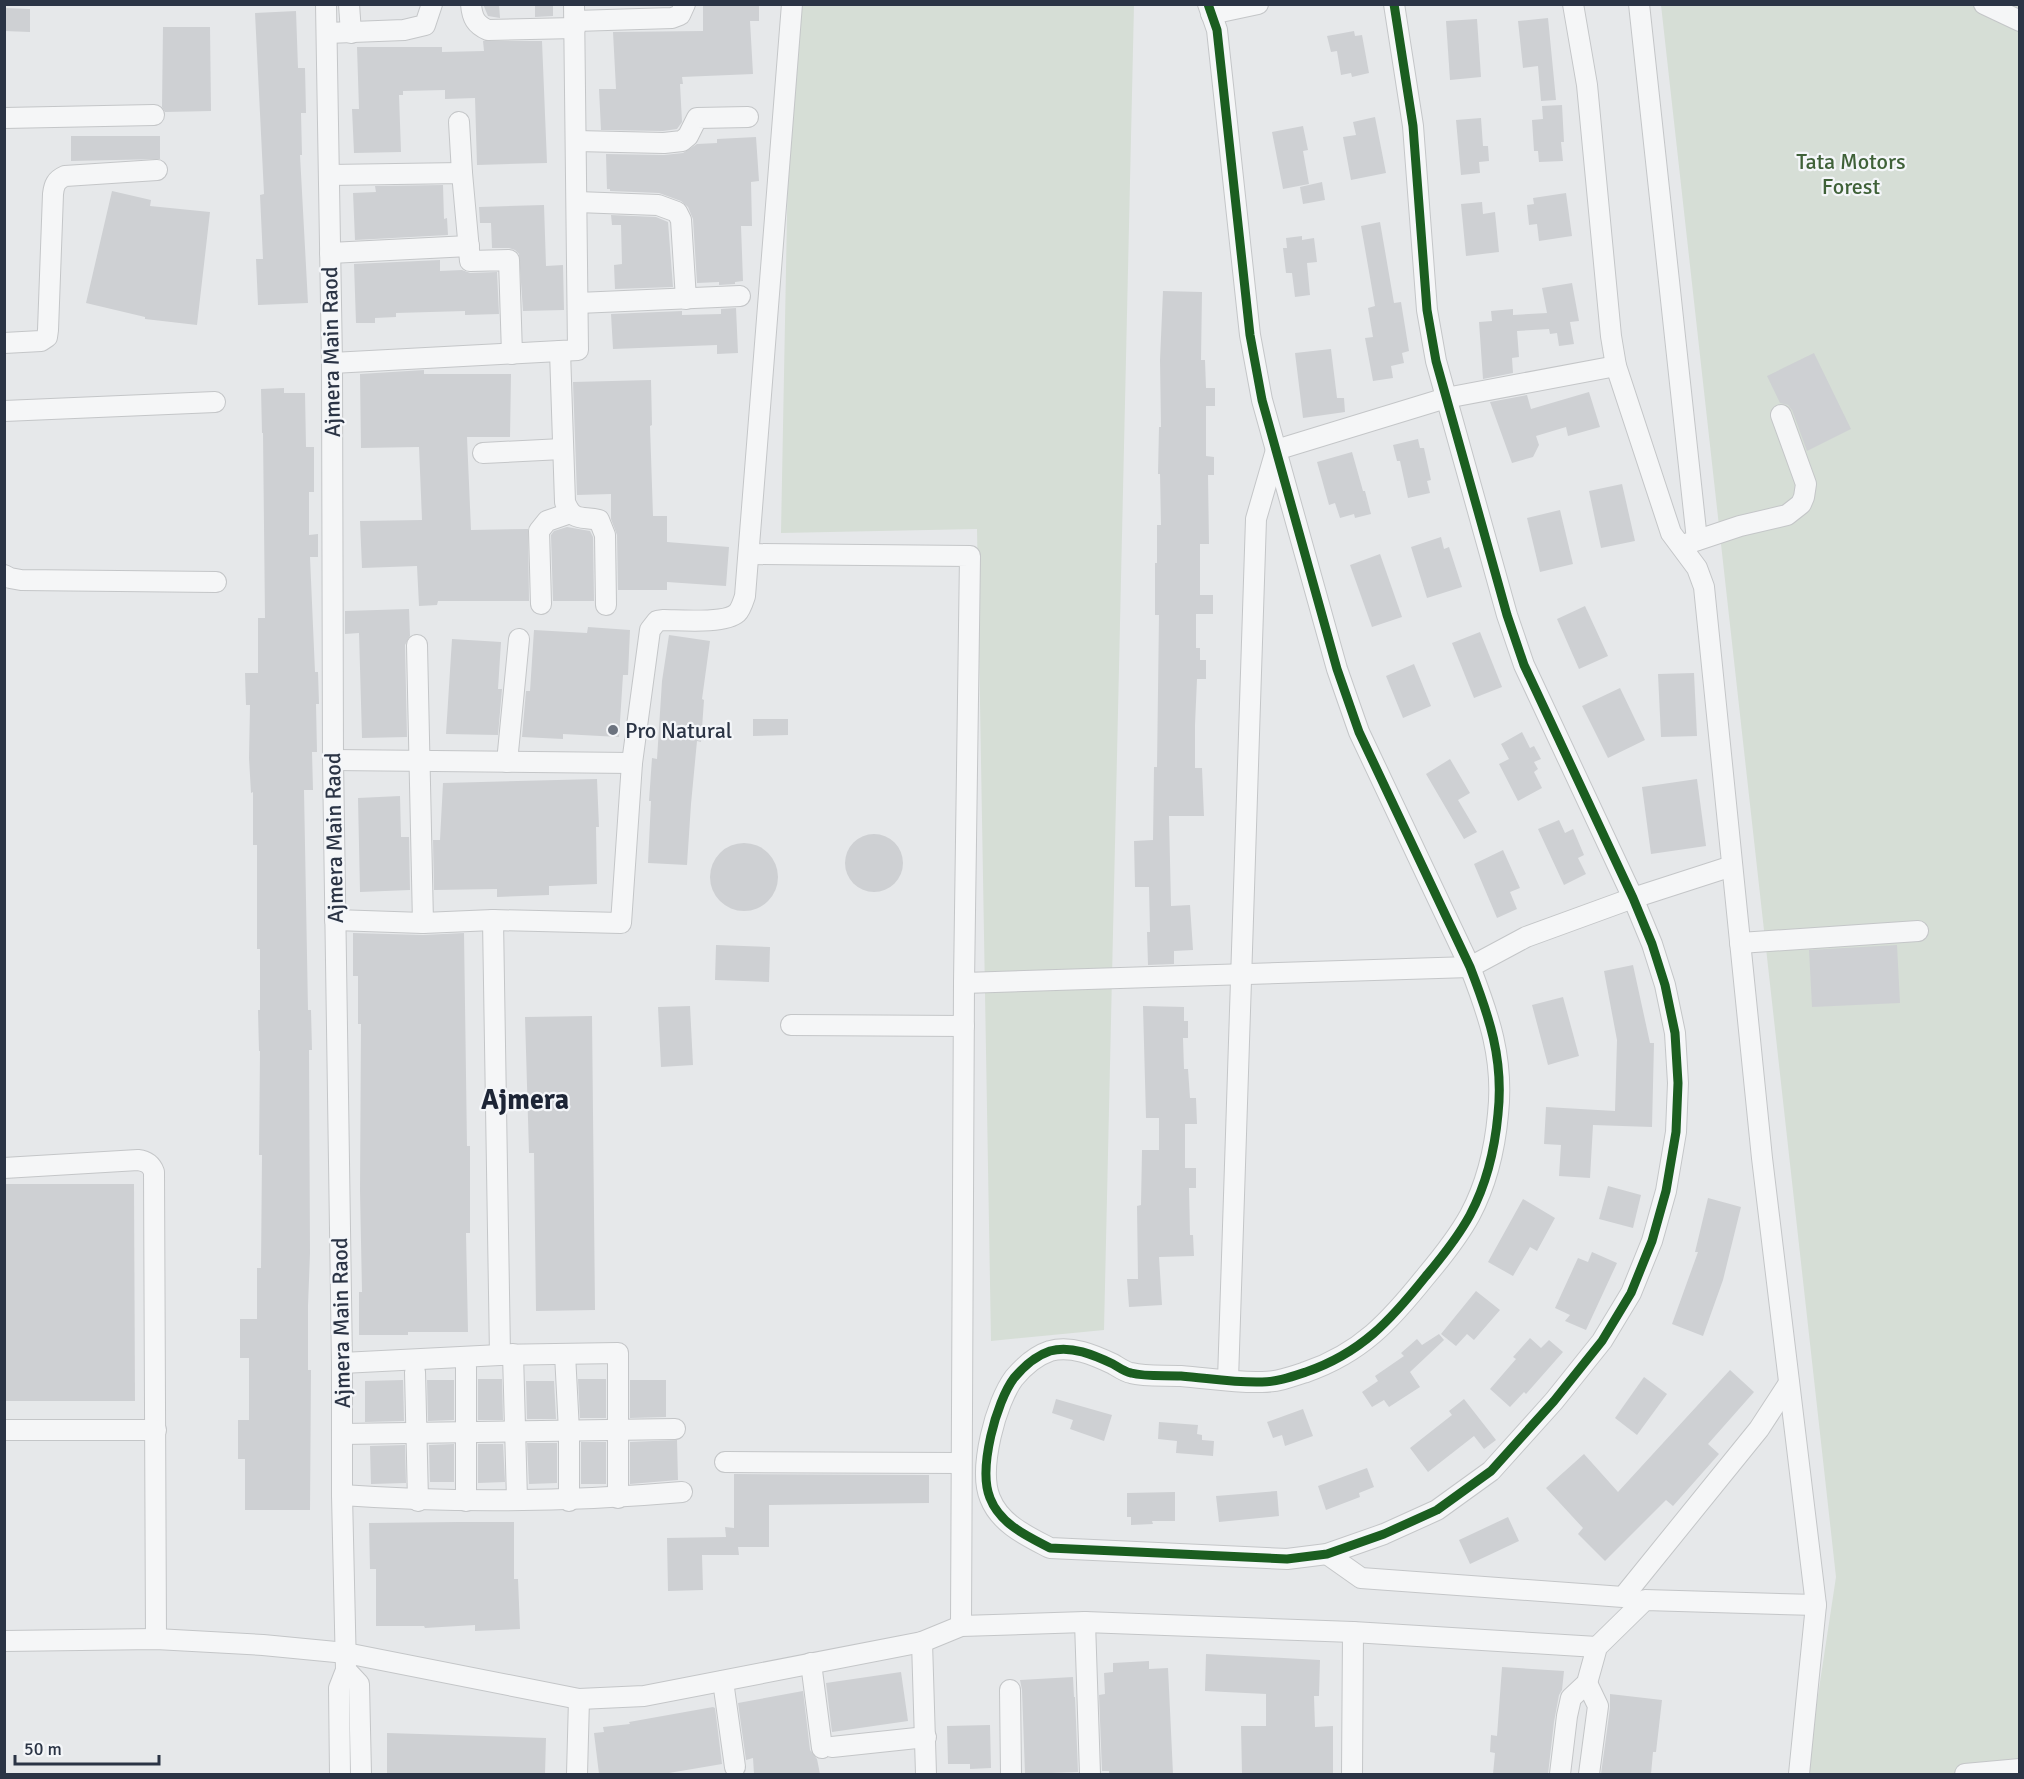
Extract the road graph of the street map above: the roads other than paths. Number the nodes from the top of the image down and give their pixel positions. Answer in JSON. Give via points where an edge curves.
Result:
{"nodes":[{"id":1,"x":326,"y":4,"type":"edge"},
{"id":2,"x":349,"y":4,"type":"edge"},
{"id":3,"x":432,"y":4,"type":"edge"},
{"id":4,"x":471,"y":4,"type":"edge"},
{"id":5,"x":685,"y":4,"type":"edge"},
{"id":6,"x":792,"y":4,"type":"edge"},
{"id":7,"x":1258,"y":4,"type":"edge"},
{"id":8,"x":1394,"y":4,"type":"edge"},
{"id":9,"x":1573,"y":4,"type":"edge"},
{"id":10,"x":1639,"y":4,"type":"edge"},
{"id":11,"x":1984,"y":4,"type":"edge"},
{"id":12,"x":1210,"y":9,"type":"edge"},
{"id":13,"x":574,"y":18,"type":"edge"},
{"id":14,"x":2019,"y":21,"type":"edge"},
{"id":15,"x":327,"y":33,"type":"junction"},
{"id":16,"x":351,"y":33,"type":"junction"},
{"id":17,"x":154,"y":115,"type":"dead end"},
{"id":18,"x":748,"y":117,"type":"dead end"},
{"id":19,"x":4,"y":118,"type":"edge"},
{"id":20,"x":459,"y":122,"type":"dead end"},
{"id":21,"x":576,"y":141,"type":"junction"},
{"id":22,"x":157,"y":170,"type":"dead end"},
{"id":23,"x":462,"y":172,"type":"junction"},
{"id":24,"x":329,"y":175,"type":"junction"},
{"id":25,"x":577,"y":202,"type":"junction"},
{"id":26,"x":469,"y":246,"type":"junction"},
{"id":27,"x":330,"y":253,"type":"junction"},
{"id":28,"x":740,"y":296,"type":"dead end"},
{"id":29,"x":686,"y":299,"type":"junction"},
{"id":30,"x":578,"y":303,"type":"junction"},
{"id":31,"x":4,"y":343,"type":"edge"},
{"id":32,"x":560,"y":351,"type":"junction"},
{"id":33,"x":512,"y":354,"type":"junction"},
{"id":34,"x":332,"y":363,"type":"junction"},
{"id":35,"x":1616,"y":366,"type":"junction"},
{"id":36,"x":1446,"y":398,"type":"junction"},
{"id":37,"x":215,"y":402,"type":"dead end"},
{"id":38,"x":4,"y":411,"type":"edge"},
{"id":39,"x":1781,"y":415,"type":"dead end"},
{"id":40,"x":562,"y":449,"type":"junction"},
{"id":41,"x":1276,"y":450,"type":"junction"},
{"id":42,"x":483,"y":453,"type":"dead end"},
{"id":43,"x":570,"y":513,"type":"junction"},
{"id":44,"x":1689,"y":543,"type":"junction"},
{"id":45,"x":749,"y":554,"type":"junction"},
{"id":46,"x":4,"y":575,"type":"edge"},
{"id":47,"x":216,"y":582,"type":"dead end"},
{"id":48,"x":541,"y":604,"type":"dead end"},
{"id":49,"x":606,"y":605,"type":"dead end"},
{"id":50,"x":519,"y":639,"type":"dead end"},
{"id":51,"x":417,"y":645,"type":"dead end"},
{"id":52,"x":333,"y":760,"type":"junction"},
{"id":53,"x":420,"y":761,"type":"junction"},
{"id":54,"x":507,"y":762,"type":"junction"},
{"id":55,"x":632,"y":764,"type":"junction"},
{"id":56,"x":1732,"y":866,"type":"junction"},
{"id":57,"x":1633,"y":898,"type":"junction"},
{"id":58,"x":335,"y":920,"type":"junction"},
{"id":59,"x":494,"y":920,"type":"junction"},
{"id":60,"x":423,"y":923,"type":"junction"},
{"id":61,"x":1918,"y":932,"type":"dead end"},
{"id":62,"x":1740,"y":943,"type":"junction"},
{"id":63,"x":1470,"y":967,"type":"junction"},
{"id":64,"x":1241,"y":975,"type":"junction"},
{"id":65,"x":964,"y":983,"type":"junction"},
{"id":66,"x":791,"y":1025,"type":"dead end"},
{"id":67,"x":964,"y":1026,"type":"junction"},
{"id":68,"x":4,"y":1168,"type":"edge"},
{"id":69,"x":507,"y":1354,"type":"junction"},
{"id":70,"x":566,"y":1354,"type":"junction"},
{"id":71,"x":342,"y":1363,"type":"junction"},
{"id":72,"x":466,"y":1367,"type":"dead end"},
{"id":73,"x":415,"y":1372,"type":"dead end"},
{"id":74,"x":1228,"y":1380,"type":"junction"},
{"id":75,"x":1789,"y":1383,"type":"junction"},
{"id":76,"x":675,"y":1429,"type":"dead end"},
{"id":77,"x":4,"y":1430,"type":"edge"},
{"id":78,"x":156,"y":1430,"type":"junction"},
{"id":79,"x":617,"y":1430,"type":"junction"},
{"id":80,"x":516,"y":1431,"type":"junction"},
{"id":81,"x":569,"y":1431,"type":"junction"},
{"id":82,"x":466,"y":1432,"type":"junction"},
{"id":83,"x":416,"y":1433,"type":"junction"},
{"id":84,"x":342,"y":1434,"type":"junction"},
{"id":85,"x":725,"y":1462,"type":"dead end"},
{"id":86,"x":961,"y":1463,"type":"junction"},
{"id":87,"x":682,"y":1492,"type":"dead end"},
{"id":88,"x":342,"y":1495,"type":"junction"},
{"id":89,"x":618,"y":1498,"type":"junction"},
{"id":90,"x":517,"y":1500,"type":"junction"},
{"id":91,"x":569,"y":1500,"type":"junction"},
{"id":92,"x":418,"y":1501,"type":"junction"},
{"id":93,"x":466,"y":1501,"type":"junction"},
{"id":94,"x":1327,"y":1554,"type":"junction"},
{"id":95,"x":1816,"y":1605,"type":"junction"},
{"id":96,"x":1085,"y":1622,"type":"junction"},
{"id":97,"x":961,"y":1626,"type":"junction"},
{"id":98,"x":1353,"y":1632,"type":"junction"},
{"id":99,"x":156,"y":1639,"type":"junction"},
{"id":100,"x":4,"y":1641,"type":"edge"},
{"id":101,"x":922,"y":1642,"type":"junction"},
{"id":102,"x":1597,"y":1647,"type":"junction"},
{"id":103,"x":346,"y":1662,"type":"junction"},
{"id":104,"x":811,"y":1663,"type":"junction"},
{"id":105,"x":723,"y":1680,"type":"junction"},
{"id":106,"x":1587,"y":1683,"type":"junction"},
{"id":107,"x":1010,"y":1690,"type":"dead end"},
{"id":108,"x":579,"y":1699,"type":"junction"},
{"id":109,"x":926,"y":1737,"type":"junction"},
{"id":110,"x":735,"y":1767,"type":"dead end"},
{"id":111,"x":2019,"y":1769,"type":"edge"},
{"id":112,"x":340,"y":1774,"type":"edge"},
{"id":113,"x":361,"y":1774,"type":"edge"},
{"id":114,"x":577,"y":1774,"type":"edge"},
{"id":115,"x":926,"y":1774,"type":"edge"},
{"id":116,"x":1011,"y":1774,"type":"edge"},
{"id":117,"x":1090,"y":1774,"type":"edge"},
{"id":118,"x":1352,"y":1774,"type":"edge"},
{"id":119,"x":1560,"y":1774,"type":"edge"},
{"id":120,"x":1589,"y":1774,"type":"edge"},
{"id":121,"x":1799,"y":1774,"type":"edge"},
{"id":122,"x":1965,"y":1774,"type":"edge"}],
"edges":[{"from":1,"to":15,"type":"street","name":"Ajmera Main Raod"},
{"from":2,"to":16,"type":"street"},
{"from":3,"to":16,"type":"street","via":[[425,25]]},
{"from":4,"to":13,"type":"street","via":[[475,21],[488,30]]},
{"from":5,"to":13,"type":"street","via":[[680,15],[672,18]]},
{"from":6,"to":45,"type":"street"},
{"from":7,"to":12,"type":"street"},
{"from":8,"to":36,"type":"street","via":[[1413,126],[1427,310]]},
{"from":9,"to":35,"type":"street","via":[[1587,85]]},
{"from":10,"to":44,"type":"street"},
{"from":11,"to":14,"type":"street"},
{"from":12,"to":41,"type":"street","via":[[1217,30],[1250,335]]},
{"from":13,"to":21,"type":"street"},
{"from":15,"to":16,"type":"street"},
{"from":15,"to":24,"type":"street","name":"Ajmera Main Raod"},
{"from":17,"to":19,"type":"street"},
{"from":18,"to":21,"type":"street","via":[[697,118],[682,141]]},
{"from":20,"to":23,"type":"street"},
{"from":21,"to":25,"type":"street"},
{"from":22,"to":31,"type":"street","via":[[59,179],[53,194],[47,337],[41,341]]},
{"from":23,"to":24,"type":"street"},
{"from":23,"to":26,"type":"street"},
{"from":24,"to":27,"type":"street","name":"Ajmera Main Raod"},
{"from":25,"to":29,"type":"street","via":[[658,205],[677,212],[681,220]]},
{"from":25,"to":30,"type":"street"},
{"from":26,"to":27,"type":"street"},
{"from":26,"to":33,"type":"street","via":[[470,261],[508,260]]},
{"from":27,"to":34,"type":"street","name":"Ajmera Main Raod"},
{"from":28,"to":29,"type":"street"},
{"from":29,"to":30,"type":"street"},
{"from":30,"to":32,"type":"street","via":[[578,350]]},
{"from":32,"to":33,"type":"street"},
{"from":32,"to":40,"type":"street"},
{"from":33,"to":34,"type":"street"},
{"from":34,"to":52,"type":"street","name":"Ajmera Main Raod"},
{"from":35,"to":36,"type":"street"},
{"from":35,"to":44,"type":"street","via":[[1671,533]]},
{"from":36,"to":41,"type":"street"},
{"from":36,"to":57,"type":"street","via":[[1524,665]]},
{"from":37,"to":38,"type":"street"},
{"from":39,"to":44,"type":"street","via":[[1806,484],[1801,504],[1787,515]]},
{"from":40,"to":42,"type":"street"},
{"from":40,"to":43,"type":"street","via":[[565,502]]},
{"from":41,"to":63,"type":"street","via":[[1337,669],[1359,732]]},
{"from":41,"to":64,"type":"street","via":[[1256,519]]},
{"from":43,"to":48,"type":"street","via":[[547,520],[539,531]]},
{"from":43,"to":49,"type":"street","via":[[599,520],[602,526]]},
{"from":44,"to":56,"type":"street","via":[[1704,587]]},
{"from":45,"to":55,"type":"street","via":[[745,596],[737,613],[719,619],[664,620],[652,625]]},
{"from":45,"to":65,"type":"street","via":[[970,556]]},
{"from":46,"to":47,"type":"street","via":[[21,580]]},
{"from":50,"to":54,"type":"street"},
{"from":51,"to":53,"type":"street"},
{"from":52,"to":53,"type":"street"},
{"from":52,"to":58,"type":"street","name":"Ajmera Main Raod"},
{"from":53,"to":54,"type":"street"},
{"from":53,"to":60,"type":"street"},
{"from":54,"to":55,"type":"street"},
{"from":55,"to":59,"type":"street","via":[[621,922]]},
{"from":56,"to":57,"type":"street"},
{"from":56,"to":62,"type":"street"},
{"from":57,"to":63,"type":"street","via":[[1526,938]]},
{"from":57,"to":94,"type":"street","via":[[1665,985],[1675,1034],[1678,1083],[1676,1132],[1666,1191],[1631,1293],[1577,1374],[1491,1471],[1437,1510]]},
{"from":58,"to":60,"type":"street"},
{"from":58,"to":71,"type":"street","name":"Ajmera Main Raod"},
{"from":59,"to":60,"type":"street"},
{"from":59,"to":69,"type":"street"},
{"from":61,"to":62,"type":"street"},
{"from":62,"to":75,"type":"street"},
{"from":63,"to":64,"type":"street"},
{"from":63,"to":74,"type":"street","via":[[1492,1030],[1500,1084],[1493,1150],[1471,1213],[1455,1240],[1397,1311],[1374,1335],[1347,1354],[1285,1379]]},
{"from":64,"to":65,"type":"street"},
{"from":64,"to":74,"type":"street"},
{"from":65,"to":67,"type":"street"},
{"from":66,"to":67,"type":"street"},
{"from":67,"to":86,"type":"street"},
{"from":68,"to":78,"type":"street","via":[[138,1160],[152,1168]]},
{"from":69,"to":70,"type":"street"},
{"from":69,"to":71,"type":"street"},
{"from":69,"to":80,"type":"street"},
{"from":70,"to":79,"type":"street","via":[[618,1353]]},
{"from":70,"to":81,"type":"street"},
{"from":71,"to":84,"type":"street","name":"Ajmera Main Raod"},
{"from":72,"to":82,"type":"street"},
{"from":73,"to":83,"type":"street"},
{"from":74,"to":94,"type":"street","via":[[1130,1373],[1078,1350],[1051,1351],[1031,1360],[1013,1380],[996,1418],[985,1475],[989,1497],[1000,1517],[1050,1548],[1287,1560]]},
{"from":75,"to":94,"type":"street","via":[[1759,1429],[1623,1597],[1361,1578]]},
{"from":75,"to":95,"type":"street"},
{"from":76,"to":79,"type":"street"},
{"from":77,"to":78,"type":"street"},
{"from":78,"to":99,"type":"street"},
{"from":79,"to":81,"type":"street"},
{"from":79,"to":89,"type":"street"},
{"from":80,"to":81,"type":"street"},
{"from":80,"to":82,"type":"street"},
{"from":80,"to":90,"type":"street"},
{"from":81,"to":91,"type":"street"},
{"from":82,"to":83,"type":"street"},
{"from":82,"to":93,"type":"street"},
{"from":83,"to":84,"type":"street"},
{"from":83,"to":92,"type":"street"},
{"from":84,"to":88,"type":"street","name":"Ajmera Main Raod"},
{"from":85,"to":86,"type":"street"},
{"from":86,"to":97,"type":"street"},
{"from":87,"to":89,"type":"street"},
{"from":88,"to":92,"type":"street"},
{"from":88,"to":103,"type":"street","name":"Ajmera Main Raod"},
{"from":89,"to":91,"type":"street"},
{"from":90,"to":91,"type":"street"},
{"from":90,"to":93,"type":"street"},
{"from":92,"to":93,"type":"street"},
{"from":95,"to":102,"type":"street","via":[[1645,1600]]},
{"from":95,"to":121,"type":"street"},
{"from":96,"to":97,"type":"street"},
{"from":96,"to":98,"type":"street"},
{"from":96,"to":117,"type":"street"},
{"from":97,"to":101,"type":"street"},
{"from":98,"to":102,"type":"street"},
{"from":98,"to":118,"type":"street"},
{"from":99,"to":100,"type":"street"},
{"from":99,"to":103,"type":"street","via":[[263,1645]]},
{"from":101,"to":104,"type":"street"},
{"from":101,"to":109,"type":"street"},
{"from":102,"to":106,"type":"street"},
{"from":103,"to":108,"type":"street"},
{"from":103,"to":112,"type":"street","via":[[339,1688]]},
{"from":103,"to":113,"type":"street","via":[[359,1684]]},
{"from":104,"to":105,"type":"street"},
{"from":104,"to":109,"type":"street","via":[[827,1748]]},
{"from":105,"to":108,"type":"street","via":[[644,1696]]},
{"from":105,"to":110,"type":"street"},
{"from":106,"to":119,"type":"street","via":[[1571,1698]]},
{"from":106,"to":120,"type":"street","via":[[1598,1706]]},
{"from":107,"to":116,"type":"street"},
{"from":108,"to":114,"type":"street"},
{"from":109,"to":115,"type":"street"},
{"from":111,"to":122,"type":"street"}]}
